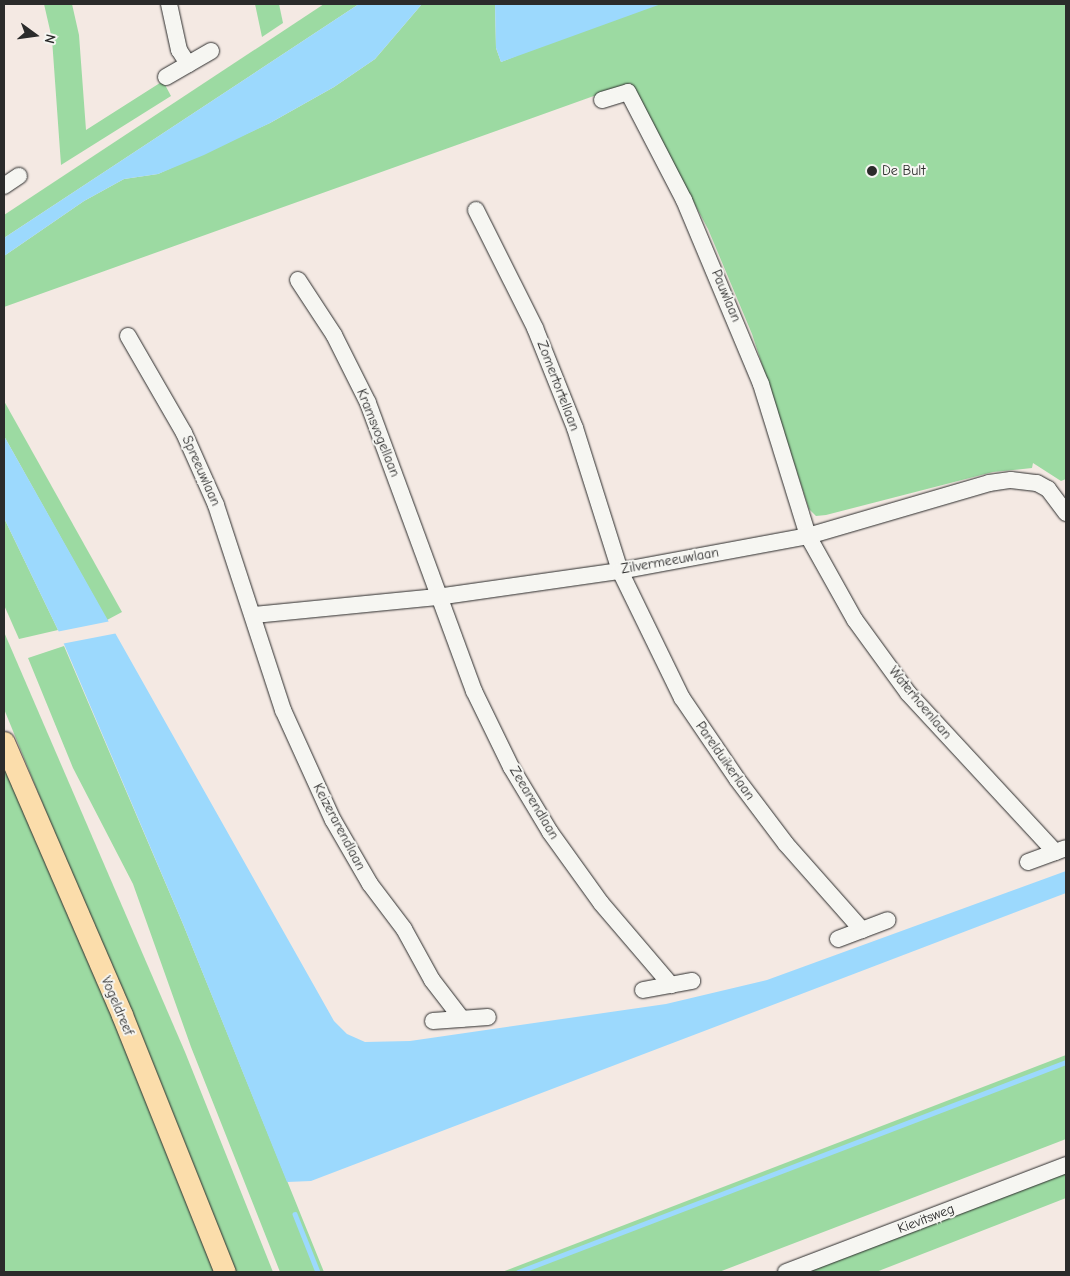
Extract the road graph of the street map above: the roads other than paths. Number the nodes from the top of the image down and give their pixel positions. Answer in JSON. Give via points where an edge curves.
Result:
{"nodes":[{"id":1,"x":169,"y":4,"type":"edge"},
{"id":2,"x":211,"y":51,"type":"dead end"},
{"id":3,"x":188,"y":64,"type":"junction"},
{"id":4,"x":166,"y":78,"type":"dead end"},
{"id":5,"x":602,"y":100,"type":"dead end"},
{"id":6,"x":20,"y":176,"type":"dead end"},
{"id":7,"x":4,"y":186,"type":"edge"},
{"id":8,"x":476,"y":210,"type":"dead end"},
{"id":9,"x":298,"y":280,"type":"dead end"},
{"id":10,"x":128,"y":336,"type":"dead end"},
{"id":11,"x":1066,"y":513,"type":"edge"},
{"id":12,"x":808,"y":536,"type":"junction"},
{"id":13,"x":620,"y":570,"type":"junction"},
{"id":14,"x":438,"y":597,"type":"junction"},
{"id":15,"x":254,"y":616,"type":"junction"},
{"id":16,"x":4,"y":742,"type":"edge"},
{"id":17,"x":1061,"y":850,"type":"edge"},
{"id":18,"x":1028,"y":862,"type":"dead end"},
{"id":19,"x":888,"y":920,"type":"dead end"},
{"id":20,"x":862,"y":930,"type":"junction"},
{"id":21,"x":838,"y":939,"type":"dead end"},
{"id":22,"x":692,"y":981,"type":"dead end"},
{"id":23,"x":671,"y":985,"type":"junction"},
{"id":24,"x":644,"y":990,"type":"dead end"},
{"id":25,"x":488,"y":1017,"type":"dead end"},
{"id":26,"x":462,"y":1019,"type":"junction"},
{"id":27,"x":433,"y":1021,"type":"dead end"},
{"id":28,"x":1066,"y":1165,"type":"edge"},
{"id":29,"x":225,"y":1272,"type":"edge"},
{"id":30,"x":786,"y":1272,"type":"edge"}],
"edges":[{"from":1,"to":3,"type":"street","via":[[178,50]]},
{"from":2,"to":3,"type":"street"},
{"from":3,"to":4,"type":"street"},
{"from":5,"to":12,"type":"street","name":"Pauwlaan","via":[[628,92],[684,200],[761,384]]},
{"from":6,"to":7,"type":"street"},
{"from":8,"to":13,"type":"street","name":"Zomertortellaan","via":[[539,337],[575,428]]},
{"from":9,"to":14,"type":"street","name":"Kramsvogellaan","via":[[334,336],[368,403]]},
{"from":10,"to":15,"type":"street","name":"Spreeuwlaan","via":[[184,433],[216,505]]},
{"from":11,"to":12,"type":"street","name":"Zilvermeeuwlaan","via":[[1048,489],[1037,483],[1011,480],[989,483]]},
{"from":12,"to":13,"type":"street","name":"Zilvermeeuwlaan"},
{"from":12,"to":17,"type":"street","name":"Waterhoenlaan","via":[[855,620],[908,693]]},
{"from":13,"to":14,"type":"street","name":"Zilvermeeuwlaan"},
{"from":13,"to":20,"type":"street","name":"Parelduikerlaan","via":[[682,698],[736,780],[786,844]]},
{"from":14,"to":15,"type":"street","name":"Zilvermeeuwlaan"},
{"from":14,"to":23,"type":"street","name":"Zeearendlaan","via":[[474,691],[511,767],[550,832],[601,903]]},
{"from":15,"to":26,"type":"street","name":"Keizerarendlaan","via":[[284,710],[333,820],[370,884],[404,929],[432,980]]},
{"from":16,"to":29,"type":"main road","name":"Vogeldreef","via":[[125,1024]]},
{"from":17,"to":18,"type":"street","name":"Waterhoenlaan"},
{"from":19,"to":20,"type":"street"},
{"from":20,"to":21,"type":"street"},
{"from":22,"to":23,"type":"street"},
{"from":23,"to":24,"type":"street"},
{"from":25,"to":26,"type":"street"},
{"from":26,"to":27,"type":"street"},
{"from":28,"to":30,"type":"street","name":"Kievitsweg"}]}
